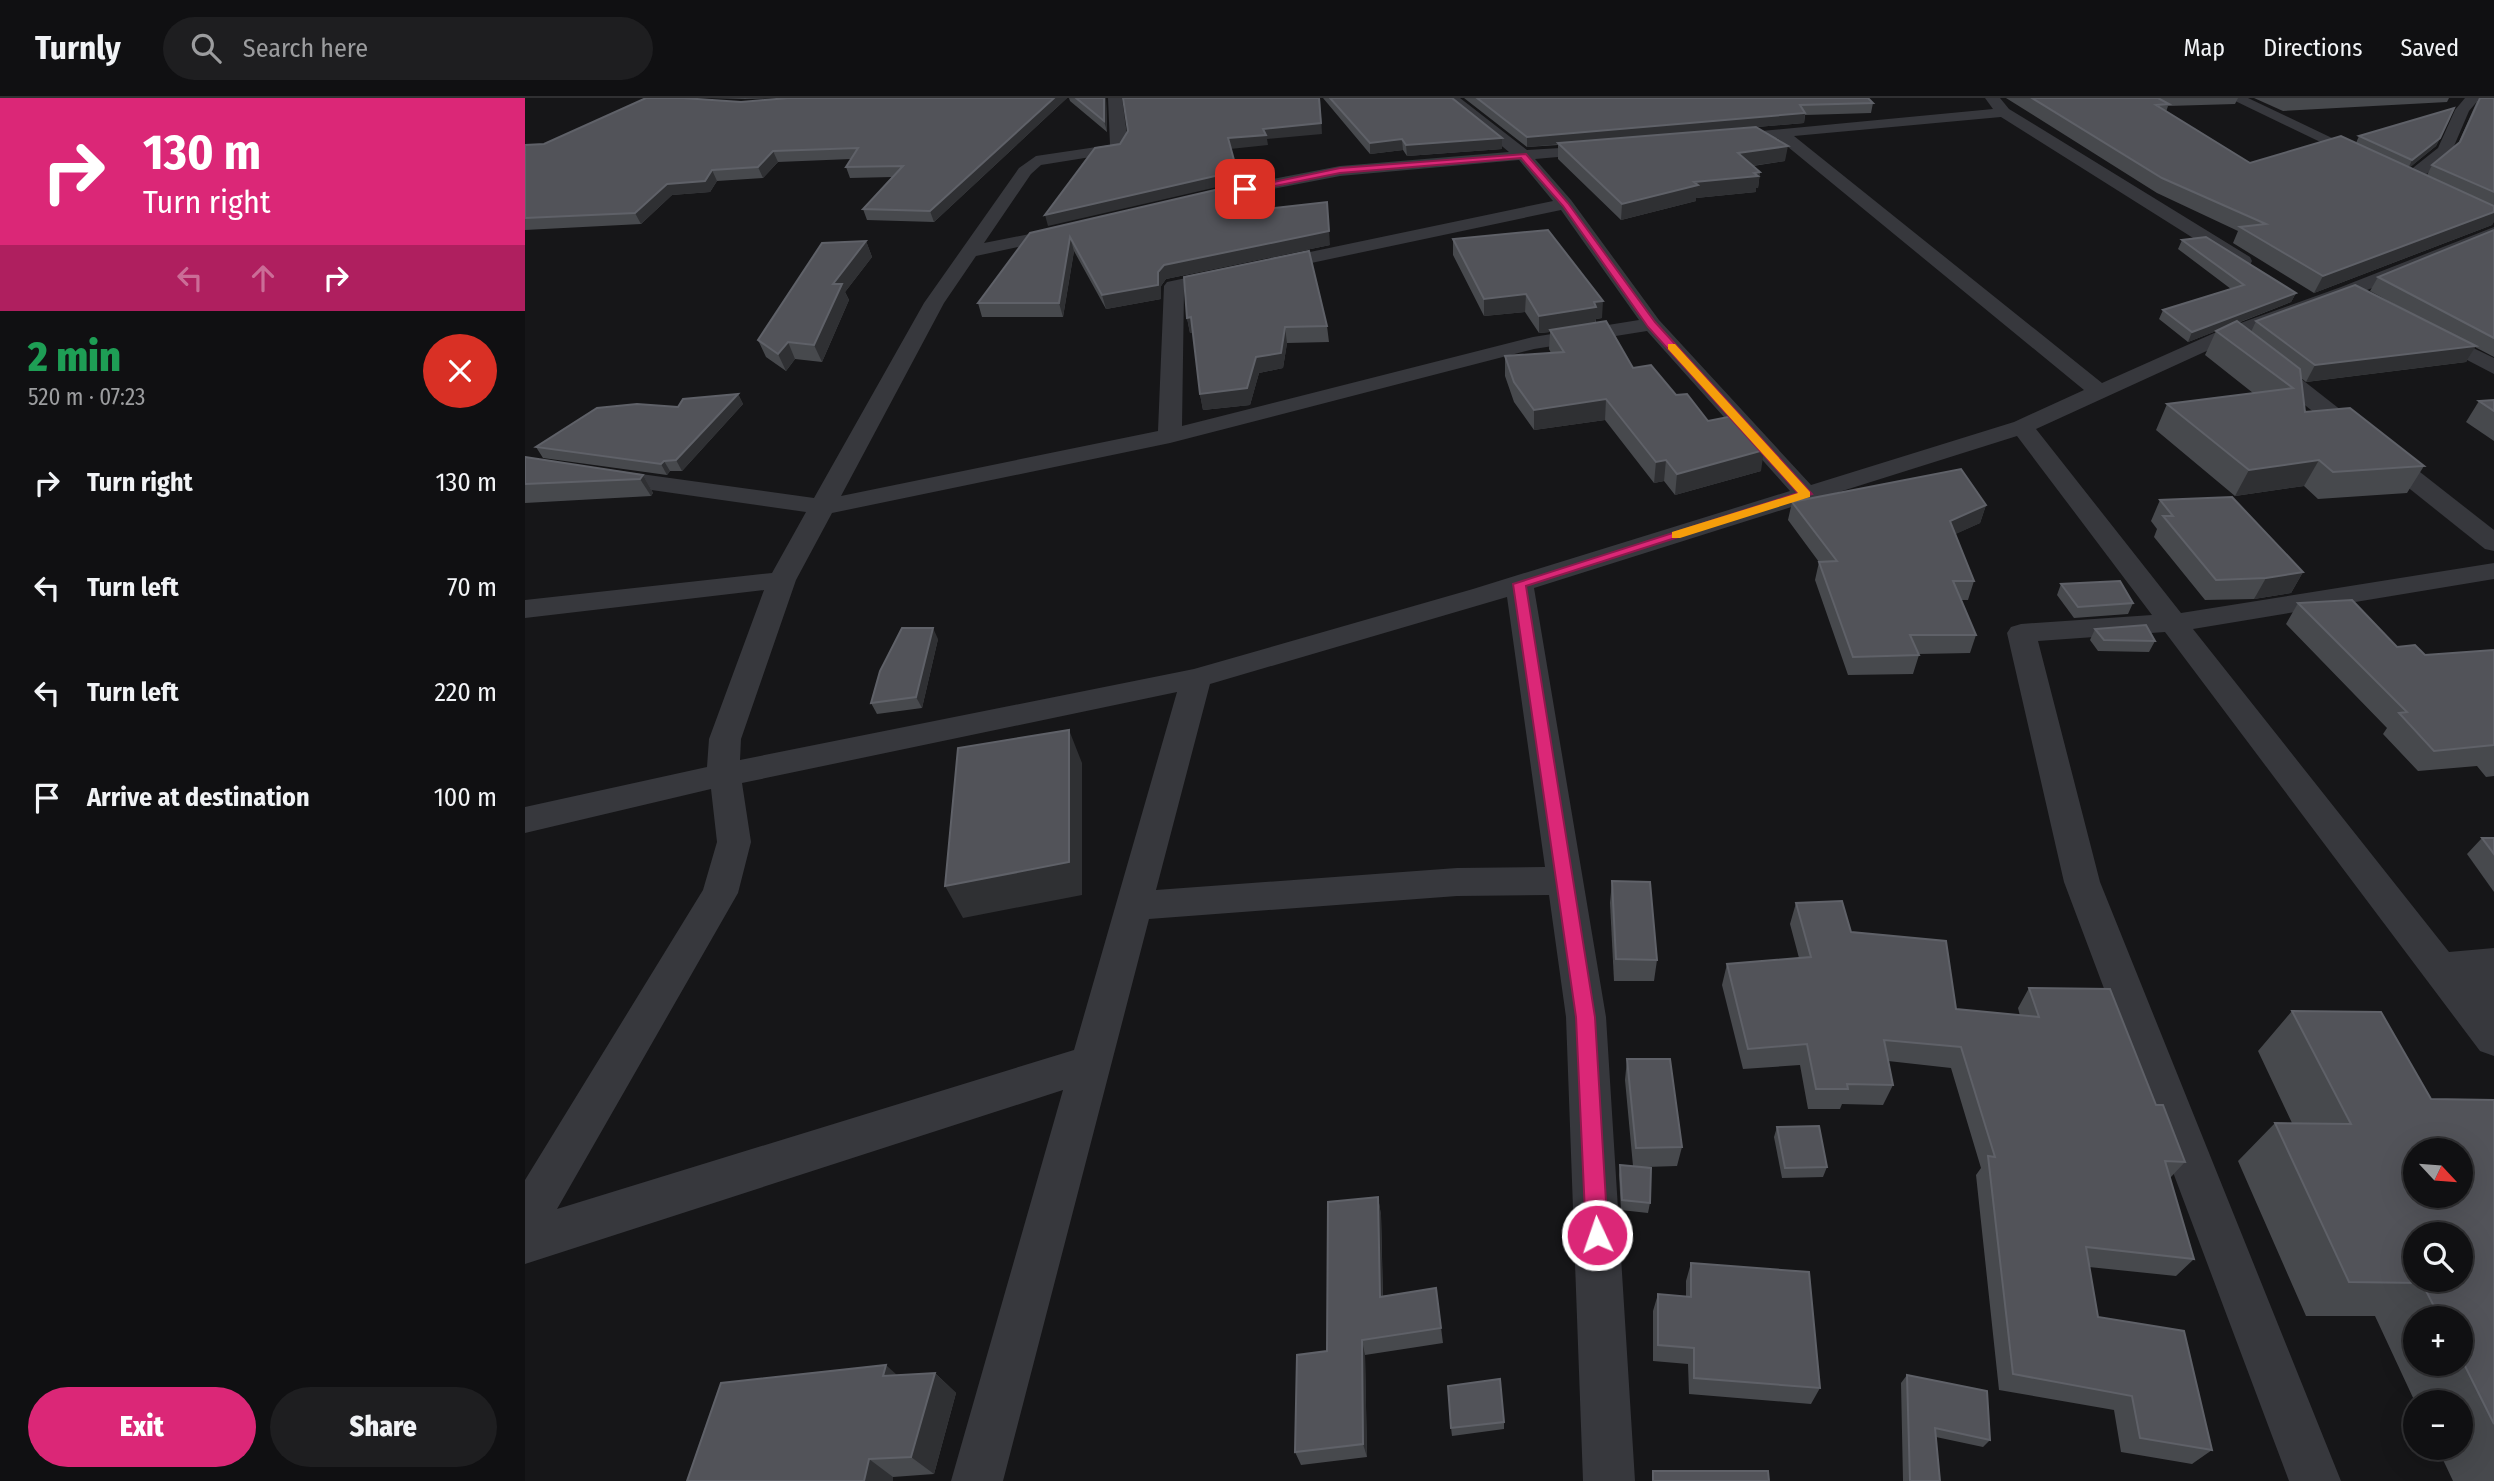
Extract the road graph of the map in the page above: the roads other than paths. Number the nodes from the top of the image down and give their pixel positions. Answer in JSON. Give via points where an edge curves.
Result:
{"nodes":[{"id":1,"x":1115,"y":98,"type":"edge"},
{"id":2,"x":1451,"y":98,"type":"edge"},
{"id":3,"x":1992,"y":98,"type":"edge"},
{"id":4,"x":2236,"y":98,"type":"edge"},
{"id":5,"x":2473,"y":98,"type":"edge"},
{"id":6,"x":2004,"y":112,"type":"junction"},
{"id":7,"x":1781,"y":133,"type":"junction"},
{"id":8,"x":1713,"y":139,"type":"edge"},
{"id":9,"x":1618,"y":147,"type":"edge"},
{"id":10,"x":1523,"y":155,"type":"junction"},
{"id":11,"x":1177,"y":202,"type":"edge"},
{"id":12,"x":1566,"y":204,"type":"junction"},
{"id":13,"x":1086,"y":228,"type":"edge"},
{"id":14,"x":2494,"y":232,"type":"edge"},
{"id":15,"x":969,"y":252,"type":"junction"},
{"id":16,"x":2253,"y":267,"type":"edge"},
{"id":17,"x":2289,"y":289,"type":"edge"},
{"id":18,"x":2348,"y":292,"type":"junction"},
{"id":19,"x":2313,"y":304,"type":"junction"},
{"id":20,"x":2373,"y":304,"type":"edge"},
{"id":21,"x":2409,"y":322,"type":"edge"},
{"id":22,"x":1652,"y":324,"type":"junction"},
{"id":23,"x":2228,"y":334,"type":"junction"},
{"id":24,"x":2494,"y":367,"type":"edge"},
{"id":25,"x":2100,"y":392,"type":"junction"},
{"id":26,"x":2022,"y":427,"type":"junction"},
{"id":27,"x":1170,"y":436,"type":"junction"},
{"id":28,"x":525,"y":465,"type":"edge"},
{"id":29,"x":1806,"y":494,"type":"junction"},
{"id":30,"x":822,"y":508,"type":"junction"},
{"id":31,"x":2494,"y":543,"type":"edge"},
{"id":32,"x":2494,"y":571,"type":"edge"},
{"id":33,"x":782,"y":580,"type":"junction"},
{"id":34,"x":1519,"y":584,"type":"junction"},
{"id":35,"x":525,"y":610,"type":"edge"},
{"id":36,"x":2173,"y":623,"type":"junction"},
{"id":37,"x":1196,"y":678,"type":"junction"},
{"id":38,"x":723,"y":775,"type":"junction"},
{"id":39,"x":525,"y":820,"type":"edge"},
{"id":40,"x":1565,"y":881,"type":"junction"},
{"id":41,"x":1134,"y":906,"type":"junction"},
{"id":42,"x":2494,"y":964,"type":"edge"},
{"id":43,"x":2439,"y":968,"type":"junction"},
{"id":44,"x":2494,"y":998,"type":"edge"},
{"id":45,"x":2494,"y":1039,"type":"edge"},
{"id":46,"x":1092,"y":1063,"type":"junction"},
{"id":47,"x":525,"y":1221,"type":"edge"},
{"id":48,"x":525,"y":1241,"type":"edge"},
{"id":49,"x":977,"y":1481,"type":"edge"},
{"id":50,"x":1609,"y":1481,"type":"edge"},
{"id":51,"x":2315,"y":1481,"type":"edge"}],
"edges":[{"from":1,"to":15,"type":"street","via":[[1120,142],[1116,149],[1033,162]]},
{"from":2,"to":10,"type":"street"},
{"from":3,"to":6,"type":"street"},
{"from":4,"to":5,"type":"street","via":[[2404,176],[2445,150],[2462,110]]},
{"from":6,"to":7,"type":"street"},
{"from":6,"to":16,"type":"street"},
{"from":7,"to":8,"type":"street"},
{"from":7,"to":25,"type":"street"},
{"from":9,"to":10,"type":"street"},
{"from":10,"to":11,"type":"street","via":[[1340,171]]},
{"from":10,"to":12,"type":"street"},
{"from":12,"to":22,"type":"street"},
{"from":12,"to":27,"type":"street","via":[[1174,286]]},
{"from":13,"to":15,"type":"street"},
{"from":14,"to":18,"type":"street"},
{"from":15,"to":30,"type":"street","via":[[933,303]]},
{"from":17,"to":19,"type":"street"},
{"from":18,"to":19,"type":"street"},
{"from":18,"to":20,"type":"street"},
{"from":19,"to":23,"type":"street"},
{"from":21,"to":24,"type":"street"},
{"from":22,"to":27,"type":"street","via":[[1533,343]]},
{"from":22,"to":29,"type":"street"},
{"from":23,"to":25,"type":"street"},
{"from":23,"to":31,"type":"street"},
{"from":25,"to":26,"type":"street"},
{"from":26,"to":29,"type":"street"},
{"from":26,"to":36,"type":"street"},
{"from":27,"to":30,"type":"street"},
{"from":28,"to":30,"type":"street"},
{"from":29,"to":34,"type":"street"},
{"from":30,"to":33,"type":"street"},
{"from":32,"to":36,"type":"street"},
{"from":33,"to":35,"type":"street"},
{"from":33,"to":38,"type":"street","via":[[725,739]]},
{"from":34,"to":37,"type":"street"},
{"from":34,"to":40,"type":"street"},
{"from":36,"to":43,"type":"street"},
{"from":36,"to":51,"type":"street","via":[[2021,633],[2082,881]]},
{"from":37,"to":38,"type":"street"},
{"from":37,"to":41,"type":"street"},
{"from":38,"to":39,"type":"street"},
{"from":38,"to":47,"type":"street","via":[[734,842],[720,893]]},
{"from":40,"to":41,"type":"street","via":[[1457,882]]},
{"from":40,"to":50,"type":"street","via":[[1586,1017]]},
{"from":41,"to":46,"type":"street"},
{"from":42,"to":43,"type":"street"},
{"from":43,"to":44,"type":"street"},
{"from":43,"to":45,"type":"street"},
{"from":46,"to":48,"type":"street"},
{"from":46,"to":49,"type":"street"}]}
